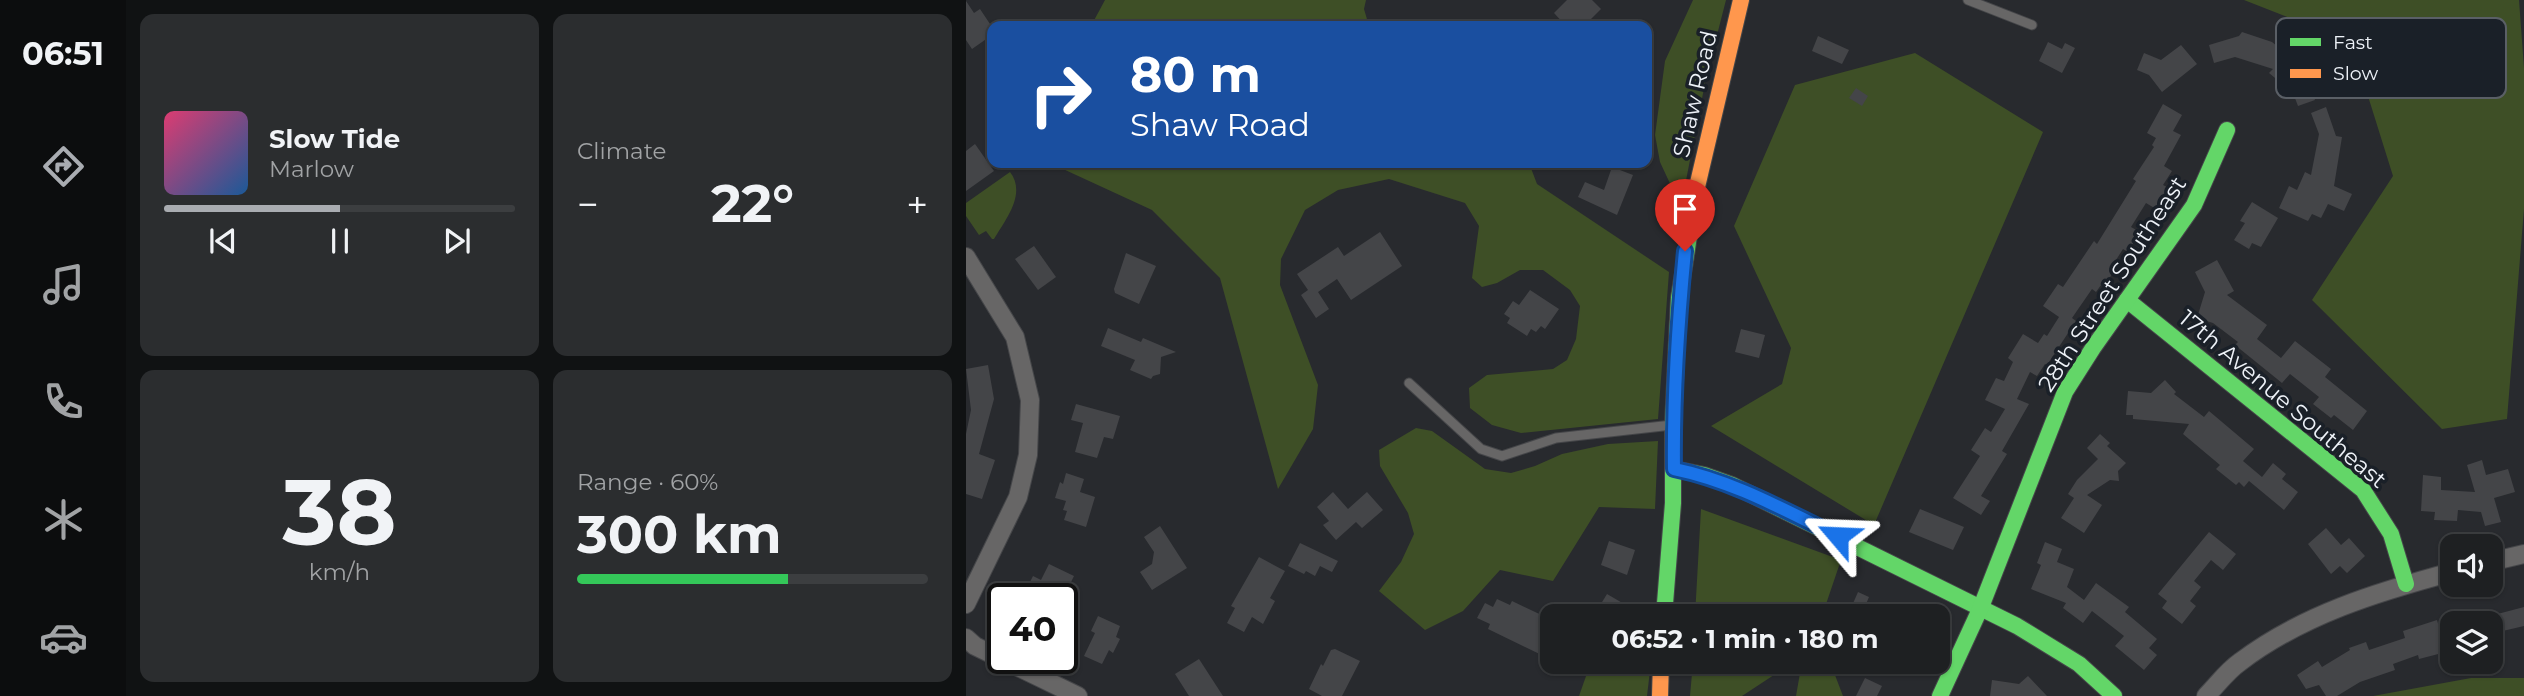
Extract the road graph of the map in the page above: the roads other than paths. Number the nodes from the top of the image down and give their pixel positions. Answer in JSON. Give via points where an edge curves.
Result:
{"nodes":[{"id":1,"x":1741,"y":0,"type":"edge"},
{"id":2,"x":1968,"y":0,"type":"edge"},
{"id":3,"x":2032,"y":25,"type":"dead end"},
{"id":4,"x":2227,"y":130,"type":"dead end"},
{"id":5,"x":966,"y":257,"type":"edge"},
{"id":6,"x":2127,"y":300,"type":"junction"},
{"id":7,"x":1409,"y":383,"type":"dead end"},
{"id":8,"x":1674,"y":425,"type":"junction"},
{"id":9,"x":1674,"y":469,"type":"junction"},
{"id":10,"x":2524,"y":554,"type":"edge"},
{"id":11,"x":2503,"y":559,"type":"edge"},
{"id":12,"x":2440,"y":575,"type":"edge"},
{"id":13,"x":2406,"y":584,"type":"junction"},
{"id":14,"x":966,"y":604,"type":"edge"},
{"id":15,"x":1665,"y":604,"type":"edge"},
{"id":16,"x":1982,"y":607,"type":"junction"},
{"id":17,"x":966,"y":638,"type":"edge"},
{"id":18,"x":1661,"y":674,"type":"edge"},
{"id":19,"x":1078,"y":696,"type":"edge"},
{"id":20,"x":1660,"y":696,"type":"edge"},
{"id":21,"x":1940,"y":696,"type":"edge"},
{"id":22,"x":2114,"y":696,"type":"edge"},
{"id":23,"x":2206,"y":696,"type":"edge"}],
"edges":[{"from":1,"to":8,"type":"street","name":"Shaw Road","via":[[1685,251]]},
{"from":2,"to":3,"type":"lane"},
{"from":4,"to":6,"type":"street","name":"28th Street Southeast","via":[[2194,205]]},
{"from":5,"to":14,"type":"street","via":[[1015,337],[1030,400],[1028,455],[1018,497]]},
{"from":6,"to":13,"type":"street","name":"17th Avenue Southeast","via":[[2362,490],[2393,536]]},
{"from":6,"to":16,"type":"street","name":"28th Street Southeast","via":[[2065,392]]},
{"from":7,"to":8,"type":"lane","via":[[1480,449],[1493,454],[1510,454],[1580,435]]},
{"from":8,"to":9,"type":"street","name":"Shaw Road"},
{"from":9,"to":15,"type":"street","name":"Shaw Road"},
{"from":9,"to":16,"type":"street","via":[[1732,485]]},
{"from":10,"to":11,"type":"street"},
{"from":12,"to":13,"type":"street"},
{"from":13,"to":23,"type":"street","via":[[2286,631],[2238,663]]},
{"from":16,"to":21,"type":"street","name":"28th Street Southeast"},
{"from":16,"to":22,"type":"street","via":[[2060,650]]},
{"from":17,"to":19,"type":"street"},
{"from":18,"to":20,"type":"street"}]}
